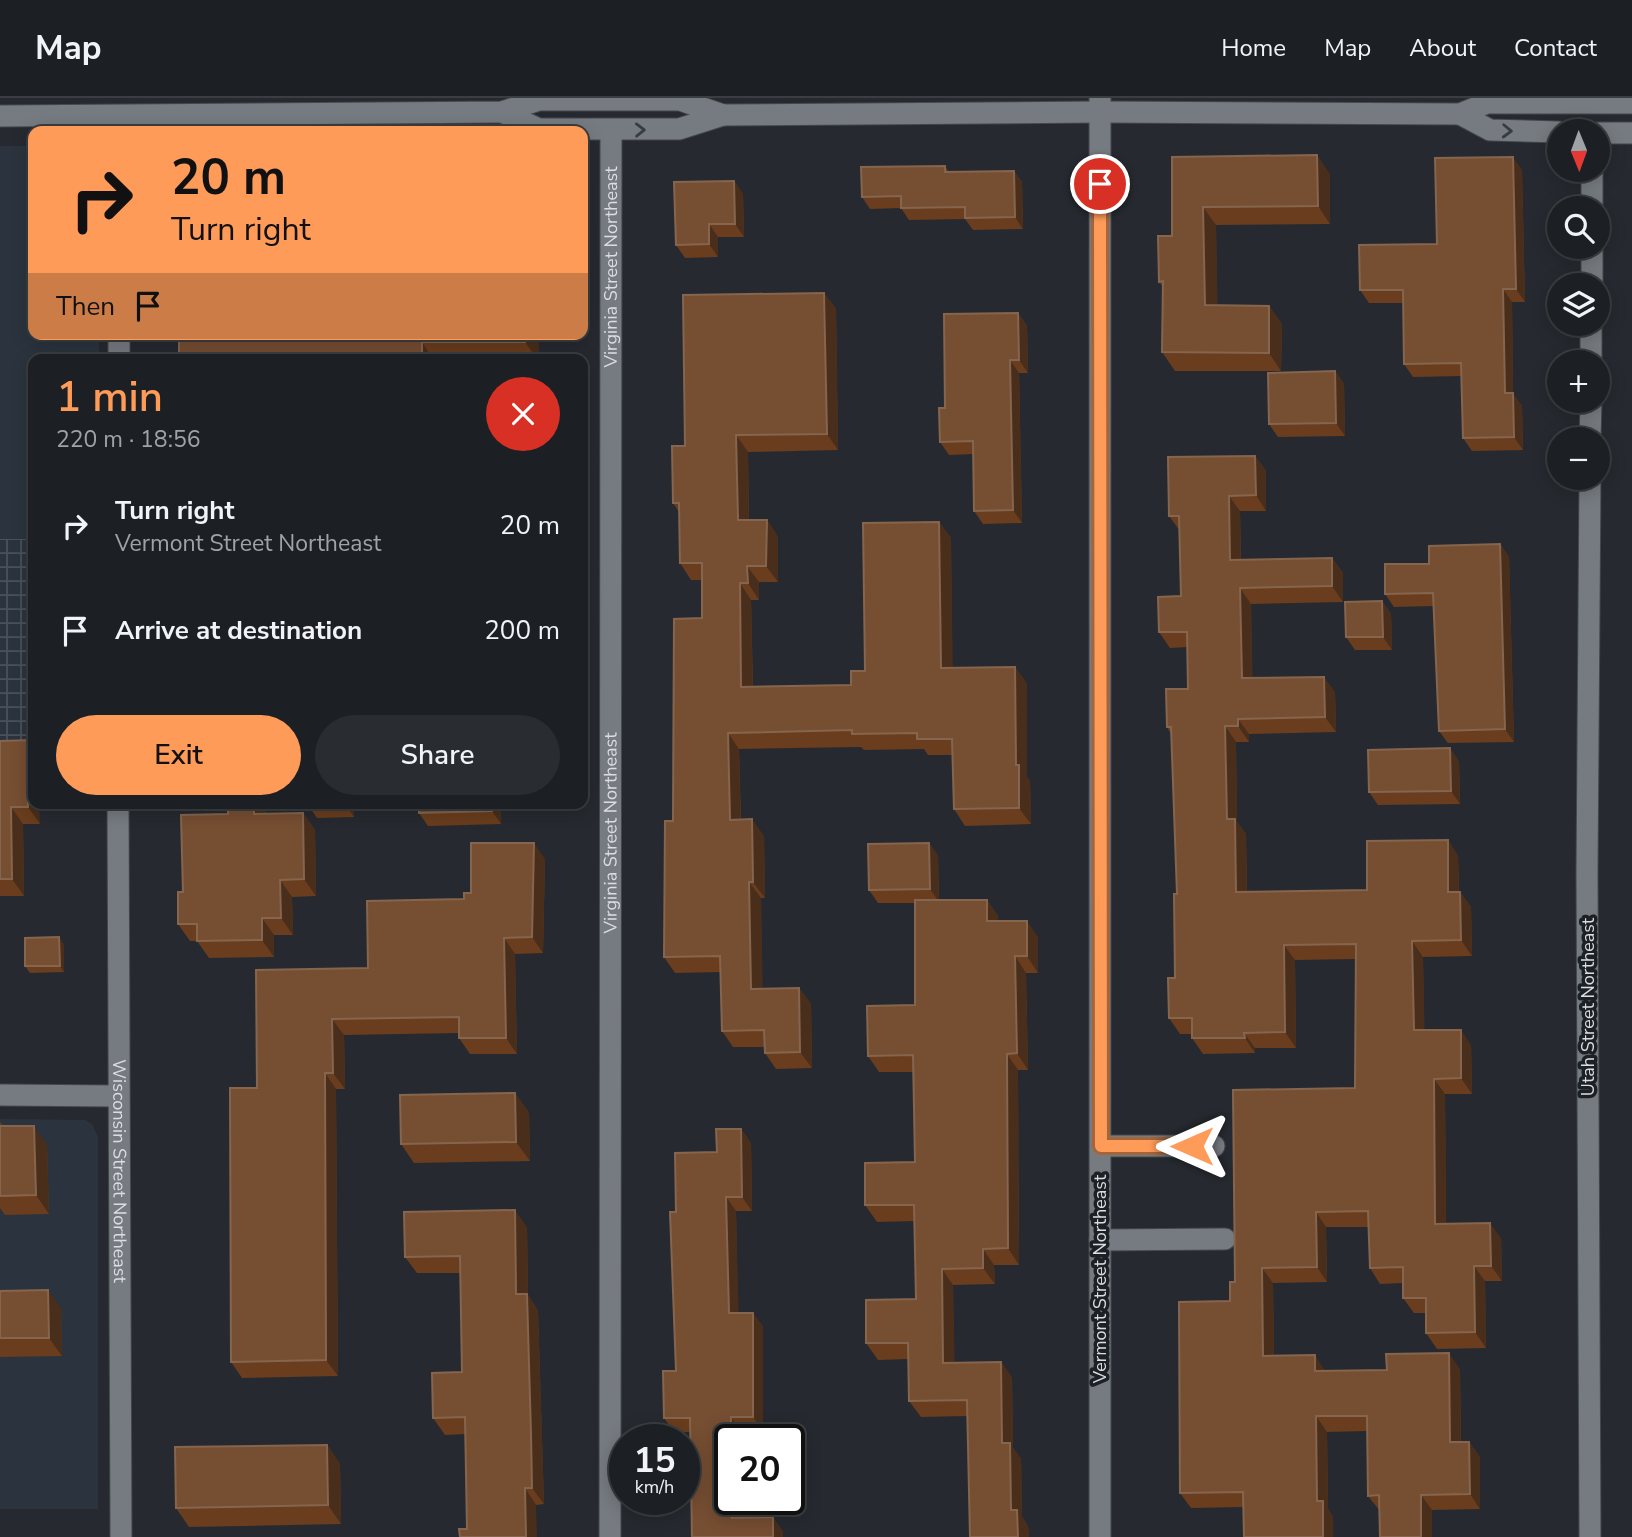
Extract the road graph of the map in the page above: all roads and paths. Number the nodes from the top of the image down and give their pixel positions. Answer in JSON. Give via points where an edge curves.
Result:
{"nodes":[{"id":1,"x":611,"y":99,"type":"edge"},
{"id":2,"x":1590,"y":100,"type":"edge"},
{"id":3,"x":1632,"y":103,"type":"edge"},
{"id":4,"x":1100,"y":105,"type":"edge"},
{"id":5,"x":502,"y":112,"type":"junction"},
{"id":6,"x":1460,"y":114,"type":"junction"},
{"id":7,"x":120,"y":115,"type":"edge"},
{"id":8,"x":723,"y":115,"type":"junction"},
{"id":9,"x":0,"y":116,"type":"edge"},
{"id":10,"x":531,"y":126,"type":"edge"},
{"id":11,"x":588,"y":130,"type":"edge"},
{"id":12,"x":611,"y":130,"type":"junction"},
{"id":13,"x":1547,"y":132,"type":"edge"},
{"id":14,"x":1632,"y":132,"type":"edge"},
{"id":15,"x":1610,"y":133,"type":"edge"},
{"id":16,"x":1590,"y":490,"type":"edge"},
{"id":17,"x":118,"y":809,"type":"edge"},
{"id":18,"x":0,"y":1095,"type":"edge"},
{"id":19,"x":118,"y":1096,"type":"junction"},
{"id":20,"x":1101,"y":1146,"type":"junction"},
{"id":21,"x":1214,"y":1146,"type":"dead end"},
{"id":22,"x":1225,"y":1239,"type":"dead end"},
{"id":23,"x":1100,"y":1240,"type":"junction"},
{"id":24,"x":121,"y":1537,"type":"edge"},
{"id":25,"x":610,"y":1537,"type":"edge"},
{"id":26,"x":1100,"y":1537,"type":"edge"},
{"id":27,"x":1590,"y":1537,"type":"edge"}],
"edges":[{"from":1,"to":5,"type":"street","via":[[539,100]]},
{"from":1,"to":8,"type":"street","via":[[680,100]]},
{"from":2,"to":3,"type":"street"},
{"from":2,"to":6,"type":"street","via":[[1488,103]]},
{"from":4,"to":6,"type":"street"},
{"from":4,"to":8,"type":"street"},
{"from":4,"to":20,"type":"street","name":"Vermont Street Northeast"},
{"from":5,"to":7,"type":"street"},
{"from":5,"to":10,"type":"street"},
{"from":6,"to":13,"type":"street","one_way":true,"via":[[1490,130]]},
{"from":7,"to":9,"type":"street"},
{"from":12,"to":8,"type":"street","one_way":true,"via":[[679,129]]},
{"from":11,"to":12,"type":"street"},
{"from":12,"to":25,"type":"street","name":"Virginia Street Northeast"},
{"from":14,"to":15,"type":"street"},
{"from":16,"to":27,"type":"street","name":"Utah Street Northeast"},
{"from":17,"to":19,"type":"street","name":"Wisconsin Street Northeast"},
{"from":18,"to":19,"type":"street"},
{"from":19,"to":24,"type":"street","name":"Wisconsin Street Northeast"},
{"from":20,"to":21,"type":"street"},
{"from":20,"to":23,"type":"street","name":"Vermont Street Northeast"},
{"from":22,"to":23,"type":"street"},
{"from":23,"to":26,"type":"street","name":"Vermont Street Northeast"}]}
